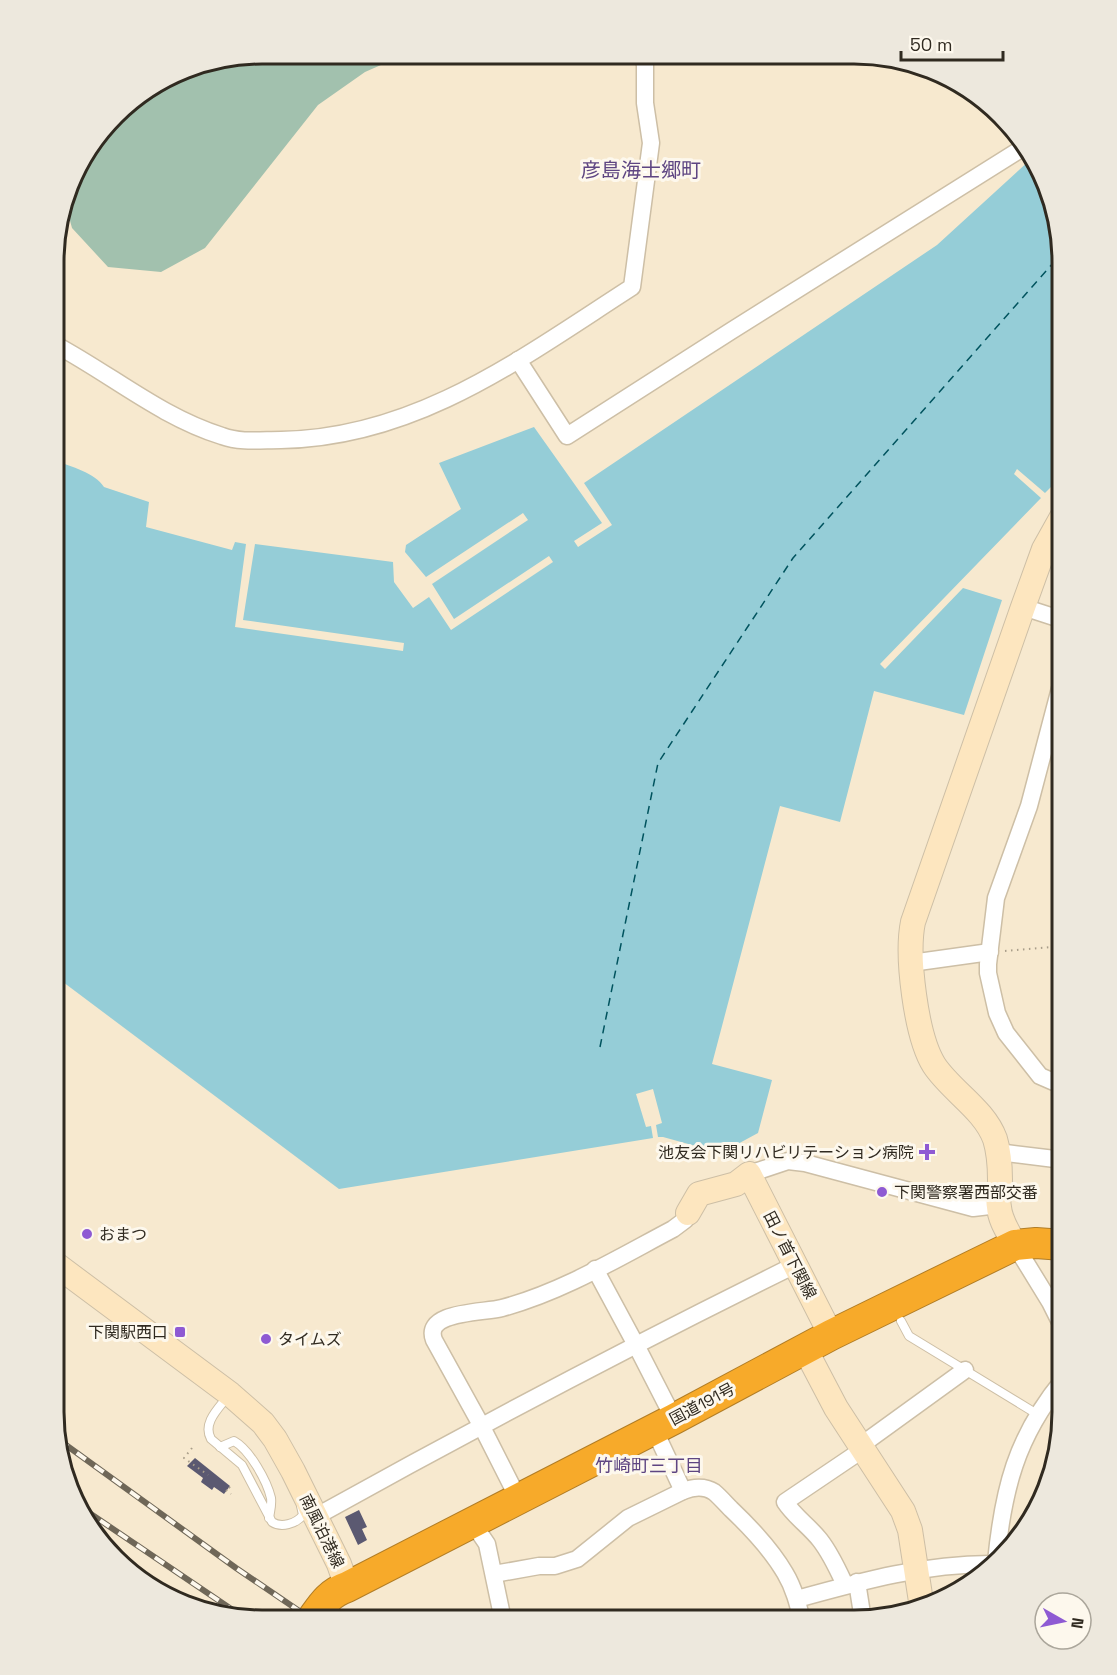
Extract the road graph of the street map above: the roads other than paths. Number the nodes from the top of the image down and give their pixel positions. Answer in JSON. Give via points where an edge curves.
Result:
{"nodes":[{"id":1,"x":645,"y":64,"type":"edge"},
{"id":2,"x":1018,"y":151,"type":"edge"},
{"id":3,"x":64,"y":350,"type":"edge"},
{"id":4,"x":518,"y":360,"type":"junction"},
{"id":5,"x":1052,"y":534,"type":"edge"},
{"id":6,"x":1023,"y":607,"type":"junction"},
{"id":7,"x":1052,"y":616,"type":"edge"},
{"id":8,"x":1052,"y":719,"type":"edge"},
{"id":9,"x":990,"y":952,"type":"junction"},
{"id":10,"x":910,"y":963,"type":"junction"},
{"id":11,"x":1052,"y":1081,"type":"edge"},
{"id":12,"x":998,"y":1152,"type":"junction"},
{"id":13,"x":1052,"y":1159,"type":"edge"},
{"id":14,"x":750,"y":1174,"type":"junction"},
{"id":15,"x":998,"y":1205,"type":"junction"},
{"id":16,"x":688,"y":1213,"type":"joint"},
{"id":17,"x":1052,"y":1244,"type":"edge"},
{"id":18,"x":1015,"y":1245,"type":"junction"},
{"id":19,"x":795,"y":1265,"type":"junction"},
{"id":20,"x":595,"y":1269,"type":"junction"},
{"id":21,"x":64,"y":1271,"type":"edge"},
{"id":22,"x":64,"y":1289,"type":"edge"},
{"id":23,"x":1052,"y":1306,"type":"edge"},
{"id":24,"x":901,"y":1321,"type":"dead end"},
{"id":25,"x":831,"y":1335,"type":"junction"},
{"id":26,"x":636,"y":1345,"type":"junction"},
{"id":27,"x":805,"y":1349,"type":"junction"},
{"id":28,"x":965,"y":1370,"type":"junction"},
{"id":29,"x":1052,"y":1394,"type":"edge"},
{"id":30,"x":225,"y":1400,"type":"junction"},
{"id":31,"x":1037,"y":1414,"type":"junction"},
{"id":32,"x":664,"y":1424,"type":"junction"},
{"id":33,"x":481,"y":1425,"type":"junction"},
{"id":34,"x":220,"y":1447,"type":"junction"},
{"id":35,"x":861,"y":1448,"type":"junction"},
{"id":36,"x":683,"y":1491,"type":"junction"},
{"id":37,"x":518,"y":1498,"type":"junction"},
{"id":38,"x":269,"y":1518,"type":"junction"},
{"id":39,"x":307,"y":1519,"type":"junction"},
{"id":40,"x":471,"y":1522,"type":"junction"},
{"id":41,"x":998,"y":1548,"type":"edge"},
{"id":42,"x":982,"y":1563,"type":"edge"},
{"id":43,"x":917,"y":1570,"type":"junction"},
{"id":44,"x":494,"y":1574,"type":"junction"},
{"id":45,"x":851,"y":1584,"type":"junction"},
{"id":46,"x":347,"y":1587,"type":"junction"},
{"id":47,"x":797,"y":1599,"type":"junction"},
{"id":48,"x":921,"y":1599,"type":"edge"},
{"id":49,"x":319,"y":1610,"type":"edge"},
{"id":50,"x":335,"y":1610,"type":"edge"},
{"id":51,"x":501,"y":1610,"type":"edge"},
{"id":52,"x":800,"y":1610,"type":"edge"},
{"id":53,"x":860,"y":1610,"type":"edge"}],
"edges":[{"from":1,"to":4,"type":"street","via":[[651,143],[632,287]]},
{"from":2,"to":4,"type":"street","via":[[567,436]]},
{"from":3,"to":4,"type":"street","via":[[186,422],[239,440],[314,440],[355,432],[461,394]]},
{"from":5,"to":6,"type":"street"},
{"from":6,"to":7,"type":"street"},
{"from":6,"to":10,"type":"street","via":[[913,922]]},
{"from":8,"to":9,"type":"street","via":[[1029,806],[996,898]]},
{"from":9,"to":10,"type":"street"},
{"from":9,"to":11,"type":"street","via":[[988,973],[1000,1022],[1040,1076]]},
{"from":10,"to":12,"type":"street","via":[[924,1041],[934,1065],[989,1127]]},
{"from":12,"to":13,"type":"street"},
{"from":12,"to":15,"type":"street"},
{"from":14,"to":15,"type":"street","via":[[788,1161],[805,1163],[973,1208]]},
{"from":14,"to":16,"type":"street","via":[[736,1184],[699,1194]]},
{"from":14,"to":19,"type":"street","name":"田ノ首下関線"},
{"from":15,"to":18,"type":"street"},
{"from":16,"to":20,"type":"street","via":[[673,1229]]},
{"from":17,"to":18,"type":"highway","name":"国道191号"},
{"from":18,"to":23,"type":"street"},
{"from":18,"to":25,"type":"highway","name":"国道191号"},
{"from":19,"to":25,"type":"street","name":"田ノ首下関線"},
{"from":19,"to":26,"type":"street"},
{"from":20,"to":26,"type":"street"},
{"from":20,"to":33,"type":"street","via":[[520,1303],[441,1318],[436,1323],[431,1334]]},
{"from":21,"to":30,"type":"street","name":"南風泊港線"},
{"from":22,"to":30,"type":"street","name":"南風泊港線"},
{"from":24,"to":28,"type":"lane","via":[[909,1336]]},
{"from":25,"to":27,"type":"highway","name":"国道191号"},
{"from":26,"to":32,"type":"street"},
{"from":26,"to":33,"type":"street"},
{"from":27,"to":32,"type":"highway","name":"国道191号"},
{"from":27,"to":35,"type":"street"},
{"from":28,"to":31,"type":"lane"},
{"from":28,"to":35,"type":"street"},
{"from":29,"to":31,"type":"street"},
{"from":30,"to":34,"type":"lane","via":[[208,1429],[211,1439]]},
{"from":30,"to":39,"type":"street","name":"南風泊港線","via":[[263,1449]]},
{"from":30,"to":39,"type":"street","name":"南風泊港線","via":[[263,1423],[286,1457]]},
{"from":31,"to":41,"type":"street","via":[[1016,1458]]},
{"from":32,"to":36,"type":"street"},
{"from":32,"to":37,"type":"highway","name":"国道191号"},
{"from":33,"to":37,"type":"street"},
{"from":33,"to":39,"type":"street"},
{"from":34,"to":38,"type":"lane","via":[[242,1465]]},
{"from":34,"to":38,"type":"lane","via":[[234,1441],[248,1454],[270,1495]]},
{"from":35,"to":43,"type":"street","via":[[903,1511]]},
{"from":35,"to":45,"type":"street","via":[[785,1502],[820,1539]]},
{"from":36,"to":44,"type":"street","via":[[628,1518],[577,1558],[555,1566]]},
{"from":36,"to":47,"type":"street","via":[[702,1488],[722,1500],[776,1558]]},
{"from":37,"to":40,"type":"highway","name":"国道191号"},
{"from":38,"to":39,"type":"lane","via":[[280,1526]]},
{"from":39,"to":46,"type":"street","name":"南風泊港線","via":[[339,1564]]},
{"from":40,"to":44,"type":"street","via":[[487,1544]]},
{"from":40,"to":46,"type":"highway","name":"国道191号"},
{"from":42,"to":43,"type":"street"},
{"from":43,"to":45,"type":"street"},
{"from":43,"to":48,"type":"street"},
{"from":44,"to":51,"type":"street"},
{"from":45,"to":47,"type":"street"},
{"from":45,"to":53,"type":"street"},
{"from":46,"to":49,"type":"highway","name":"国道191号","via":[[328,1597]]},
{"from":46,"to":50,"type":"highway"},
{"from":47,"to":52,"type":"street"}]}
